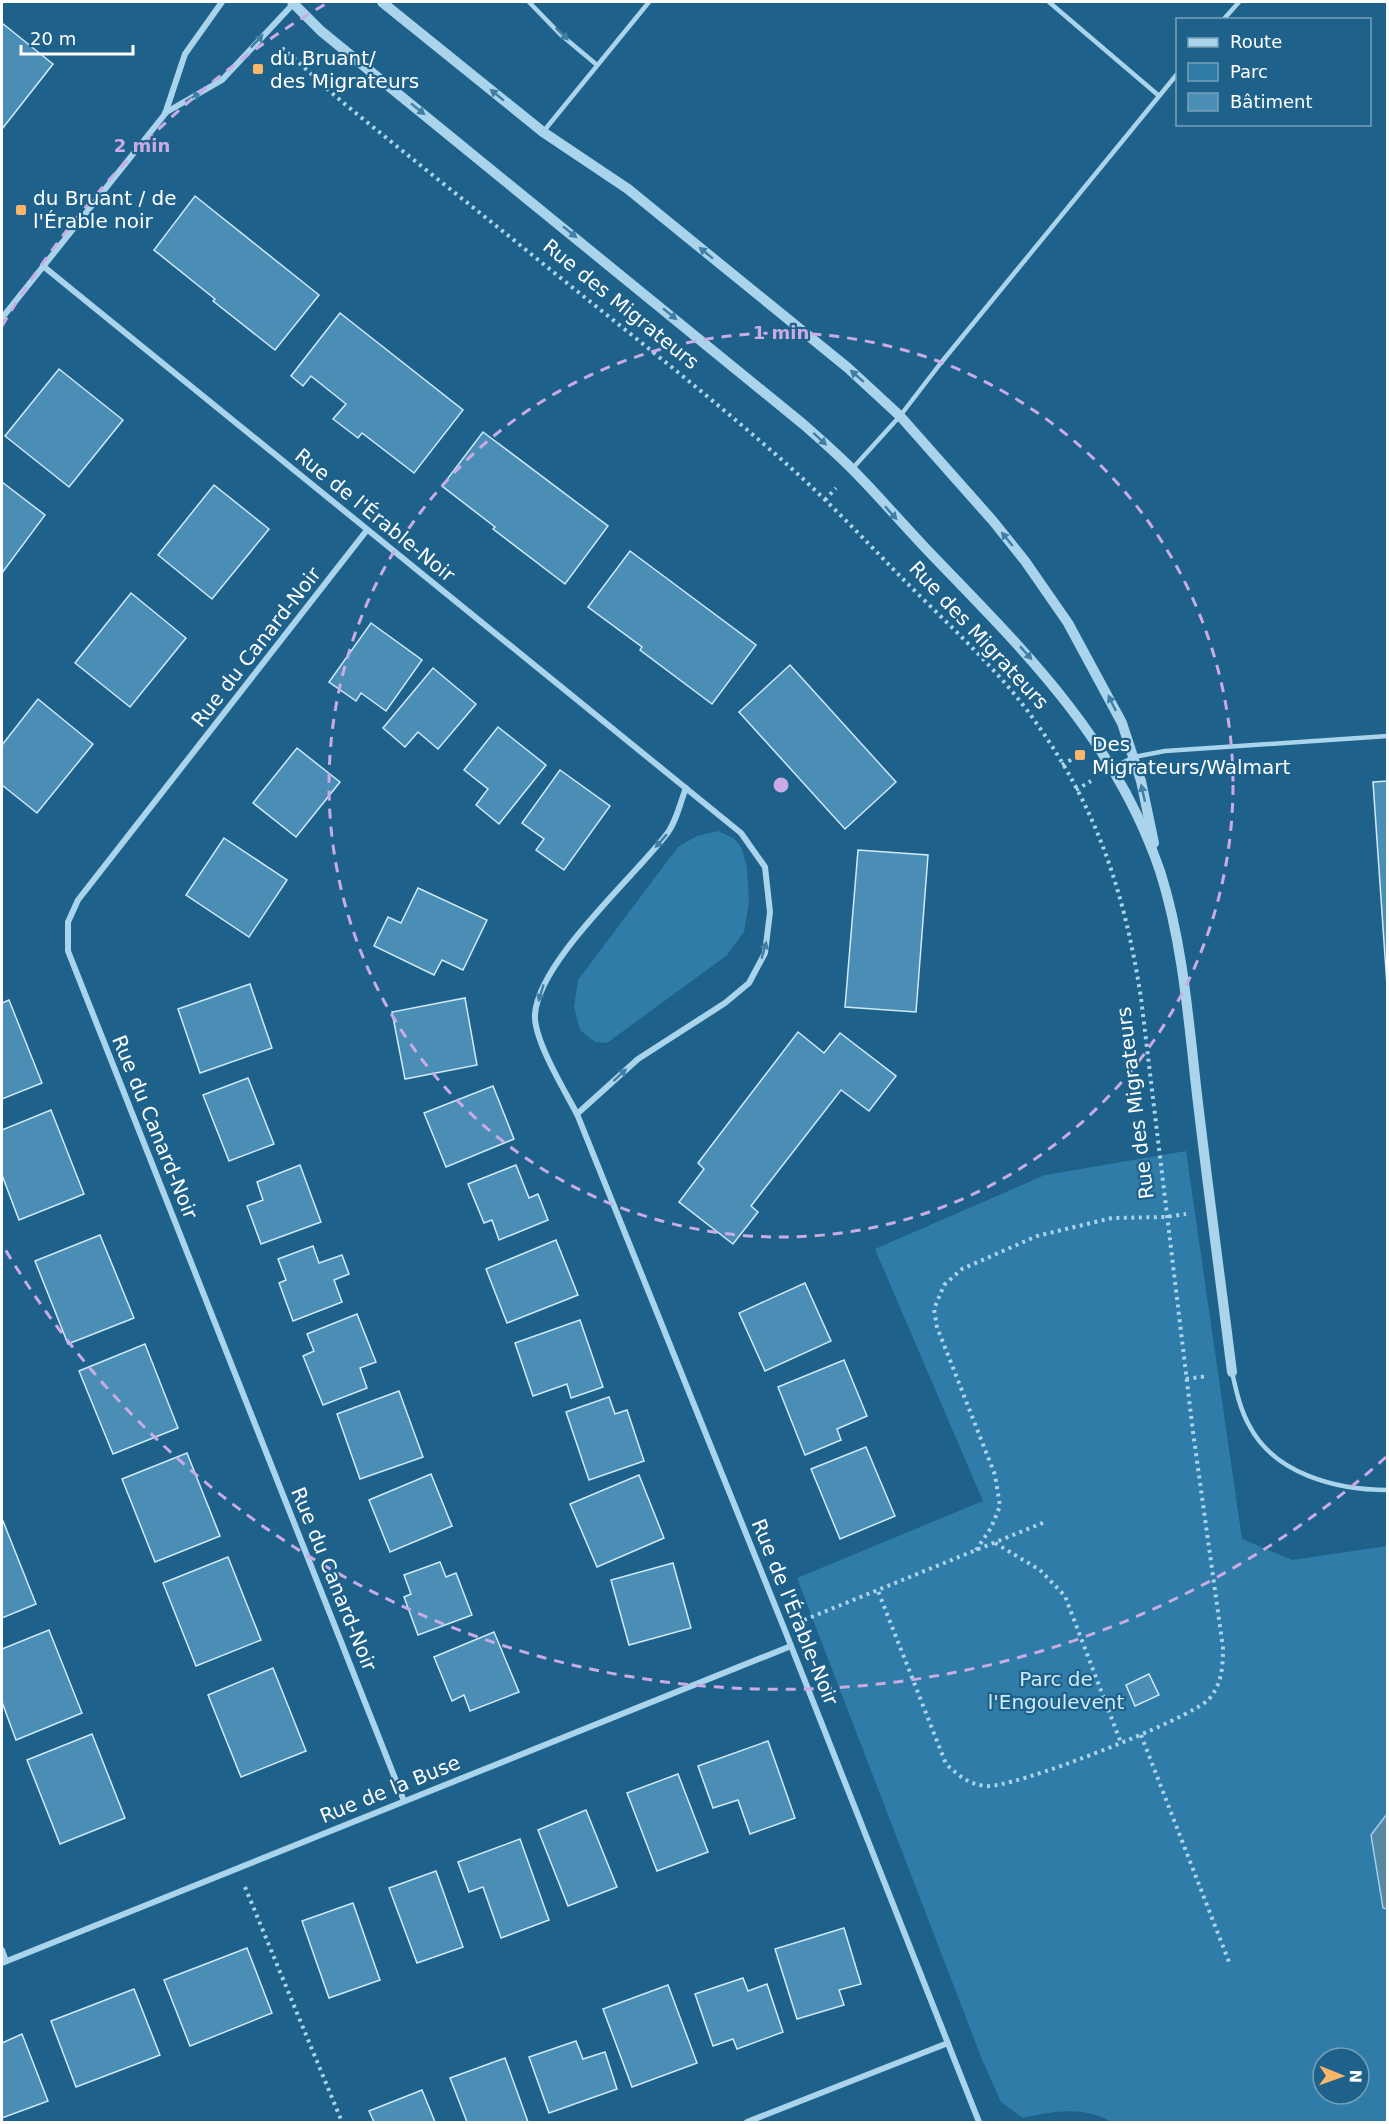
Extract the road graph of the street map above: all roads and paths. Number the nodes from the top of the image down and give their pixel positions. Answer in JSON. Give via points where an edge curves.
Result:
{"nodes":[{"id":1,"x":222,"y":2,"type":"edge"},
{"id":2,"x":294,"y":2,"type":"edge"},
{"id":3,"x":382,"y":2,"type":"edge"},
{"id":4,"x":529,"y":2,"type":"edge"},
{"id":5,"x":649,"y":2,"type":"edge"},
{"id":6,"x":1049,"y":2,"type":"edge"},
{"id":7,"x":1239,"y":2,"type":"edge"},
{"id":8,"x":1225,"y":18,"type":"edge"},
{"id":9,"x":290,"y":55,"type":"dead end"},
{"id":10,"x":597,"y":65,"type":"junction"},
{"id":11,"x":1176,"y":75,"type":"edge"},
{"id":12,"x":1158,"y":95,"type":"junction"},
{"id":13,"x":165,"y":114,"type":"junction"},
{"id":14,"x":543,"y":132,"type":"junction"},
{"id":15,"x":44,"y":266,"type":"junction"},
{"id":16,"x":2,"y":318,"type":"edge"},
{"id":17,"x":900,"y":416,"type":"junction"},
{"id":18,"x":852,"y":469,"type":"junction"},
{"id":19,"x":839,"y":485,"type":"dead end"},
{"id":20,"x":825,"y":500,"type":"junction"},
{"id":21,"x":367,"y":530,"type":"junction"},
{"id":22,"x":1388,"y":736,"type":"edge"},
{"id":23,"x":1080,"y":755,"type":"dead end"},
{"id":24,"x":1134,"y":757,"type":"junction"},
{"id":25,"x":1062,"y":765,"type":"junction"},
{"id":26,"x":1112,"y":768,"type":"junction"},
{"id":27,"x":1093,"y":779,"type":"dead end"},
{"id":28,"x":686,"y":788,"type":"junction"},
{"id":29,"x":1076,"y":790,"type":"junction"},
{"id":30,"x":1159,"y":870,"type":"junction"},
{"id":31,"x":577,"y":1114,"type":"junction"},
{"id":32,"x":1211,"y":1211,"type":"junction"},
{"id":33,"x":1166,"y":1217,"type":"junction"},
{"id":34,"x":1232,"y":1372,"type":"joint"},
{"id":35,"x":1388,"y":1490,"type":"edge"},
{"id":36,"x":1046,"y":1522,"type":"dead end"},
{"id":37,"x":995,"y":1542,"type":"junction"},
{"id":38,"x":976,"y":1550,"type":"junction"},
{"id":39,"x":878,"y":1591,"type":"junction"},
{"id":40,"x":784,"y":1628,"type":"junction"},
{"id":41,"x":791,"y":1646,"type":"junction"},
{"id":42,"x":1141,"y":1736,"type":"junction"},
{"id":43,"x":1121,"y":1743,"type":"junction"},
{"id":44,"x":404,"y":1801,"type":"junction"},
{"id":45,"x":237,"y":1868,"type":"junction"},
{"id":46,"x":2,"y":1950,"type":"edge"},
{"id":47,"x":4,"y":1962,"type":"edge"},
{"id":48,"x":1229,"y":1962,"type":"dead end"},
{"id":49,"x":948,"y":2043,"type":"junction"},
{"id":50,"x":342,"y":2122,"type":"edge"},
{"id":51,"x":747,"y":2122,"type":"edge"},
{"id":52,"x":979,"y":2122,"type":"edge"}],
"edges":[{"from":1,"to":13,"type":"street","via":[[185,54]]},
{"from":13,"to":2,"type":"street","one_way":true,"via":[[222,80]]},
{"from":2,"to":18,"type":"street","name":"Rue des Migrateurs","one_way":true,"via":[[321,31],[794,416]]},
{"from":14,"to":3,"type":"street","name":"Rue des Migrateurs","one_way":true},
{"from":4,"to":10,"type":"lane","one_way":true},
{"from":5,"to":10,"type":"lane"},
{"from":6,"to":12,"type":"lane"},
{"from":7,"to":8,"type":"lane"},
{"from":9,"to":20,"type":"path","name":"Rue des Migrateurs","via":[[747,431]]},
{"from":10,"to":14,"type":"lane"},
{"from":11,"to":12,"type":"lane"},
{"from":12,"to":17,"type":"lane"},
{"from":13,"to":15,"type":"street"},
{"from":17,"to":14,"type":"street","name":"Rue des Migrateurs","one_way":true,"via":[[848,368],[628,189]]},
{"from":15,"to":16,"type":"street"},
{"from":15,"to":21,"type":"street","name":"Rue de l'Érable-Noir"},
{"from":17,"to":18,"type":"lane"},
{"from":24,"to":17,"type":"street","name":"Rue des Migrateurs","one_way":true,"via":[[1106,691],[1048,593],[993,521]]},
{"from":18,"to":26,"type":"street","name":"Rue des Migrateurs","one_way":true,"via":[[1045,675]]},
{"from":19,"to":20,"type":"path"},
{"from":20,"to":25,"type":"path","name":"Rue des Migrateurs","via":[[994,672],[1036,722]]},
{"from":21,"to":28,"type":"street","name":"Rue de l'Érable-Noir"},
{"from":21,"to":44,"type":"street","name":"Rue du Canard-Noir","via":[[78,900],[68,922],[68,951]]},
{"from":22,"to":24,"type":"lane","via":[[1165,751]]},
{"from":23,"to":25,"type":"path"},
{"from":24,"to":26,"type":"lane"},
{"from":30,"to":24,"type":"street","name":"Rue des Migrateurs","one_way":true},
{"from":25,"to":29,"type":"path","name":"Rue des Migrateurs"},
{"from":26,"to":30,"type":"street","name":"Rue des Migrateurs"},
{"from":27,"to":29,"type":"path"},
{"from":28,"to":31,"type":"street","name":"Rue de l'Érable-Noir","one_way":true,"via":[[668,833],[583,929],[545,979],[535,1014],[541,1042]]},
{"from":31,"to":28,"type":"street","name":"Rue de l'Érable-Noir","one_way":true,"via":[[638,1059],[749,983],[765,953],[770,912],[765,867],[741,833]]},
{"from":29,"to":33,"type":"path","name":"Rue des Migrateurs","via":[[1113,870],[1130,939]]},
{"from":30,"to":32,"type":"street","name":"Rue des Migrateurs","via":[[1169,903],[1186,1000]]},
{"from":31,"to":40,"type":"street","name":"Rue de l'Érable-Noir"},
{"from":32,"to":33,"type":"path"},
{"from":32,"to":34,"type":"street","name":"Rue des Migrateurs"},
{"from":33,"to":38,"type":"path","via":[[1112,1218],[1037,1236],[962,1269],[944,1285],[934,1309],[937,1328],[995,1475],[1000,1506]]},
{"from":33,"to":42,"type":"path","name":"Rue des Migrateurs","via":[[1223,1662],[1219,1682],[1209,1699],[1190,1713]]},
{"from":34,"to":35,"type":"lane","via":[[1248,1424],[1259,1441],[1290,1467],[1303,1475],[1355,1488]]},
{"from":36,"to":37,"type":"path"},
{"from":37,"to":38,"type":"path"},
{"from":37,"to":43,"type":"path","via":[[1040,1570],[1065,1596]]},
{"from":38,"to":39,"type":"path"},
{"from":39,"to":40,"type":"path"},
{"from":39,"to":43,"type":"path","name":"Rue des Migrateurs","via":[[946,1764],[964,1780],[987,1787],[1011,1782]]},
{"from":40,"to":41,"type":"street","name":"Rue de l'Érable-Noir"},
{"from":41,"to":44,"type":"street","name":"Rue de la Buse"},
{"from":41,"to":49,"type":"street","name":"Rue de l'Érable-Noir"},
{"from":42,"to":43,"type":"path","name":"Rue des Migrateurs"},
{"from":42,"to":48,"type":"path"},
{"from":44,"to":45,"type":"street","name":"Rue de la Buse"},
{"from":45,"to":47,"type":"street","name":"Rue de la Buse"},
{"from":45,"to":50,"type":"path"},
{"from":46,"to":47,"type":"street"},
{"from":49,"to":51,"type":"street"},
{"from":49,"to":52,"type":"street","name":"Rue de l'Érable-Noir"}]}
